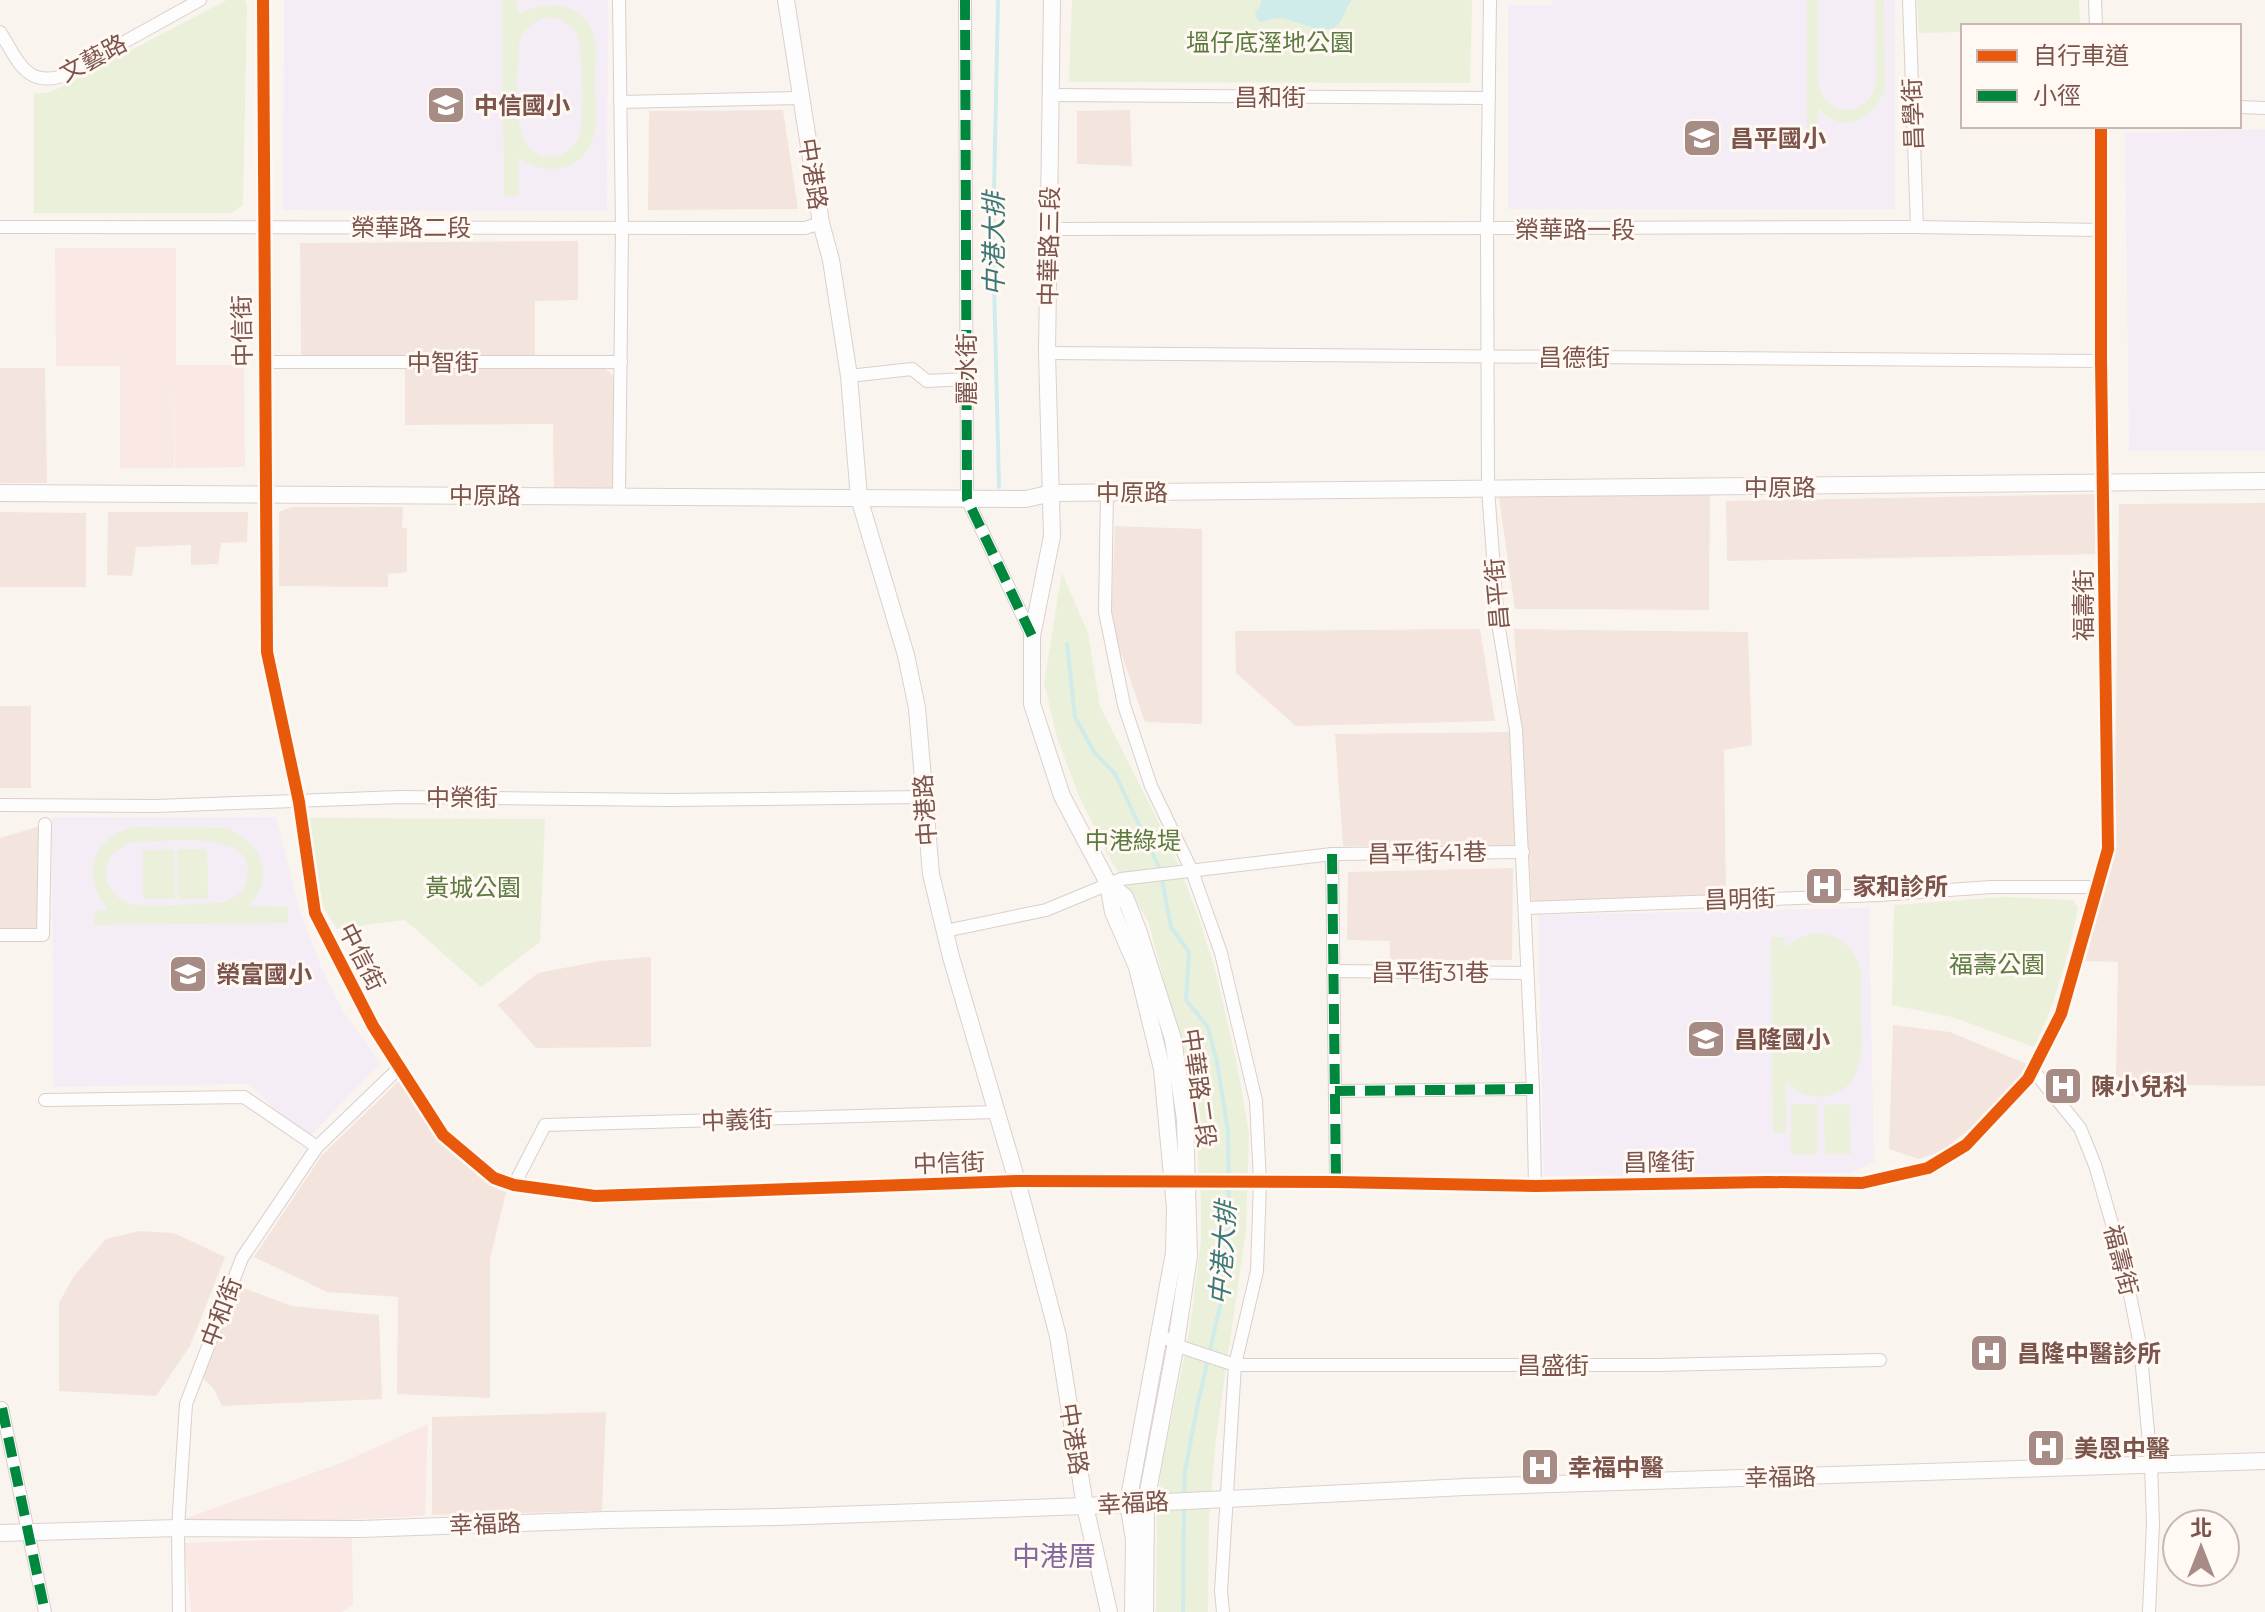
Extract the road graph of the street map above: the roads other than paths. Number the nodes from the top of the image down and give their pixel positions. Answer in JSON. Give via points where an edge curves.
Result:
{"nodes":[{"id":1,"x":200,"y":0,"type":"edge"},
{"id":2,"x":263,"y":0,"type":"edge"},
{"id":3,"x":619,"y":0,"type":"edge"},
{"id":4,"x":786,"y":0,"type":"edge"},
{"id":5,"x":965,"y":0,"type":"edge"},
{"id":6,"x":1052,"y":0,"type":"edge"},
{"id":7,"x":1490,"y":0,"type":"edge"},
{"id":8,"x":1909,"y":0,"type":"edge"},
{"id":9,"x":2095,"y":0,"type":"edge"},
{"id":10,"x":2096,"y":24,"type":"edge"},
{"id":11,"x":0,"y":32,"type":"edge"},
{"id":12,"x":1052,"y":95,"type":"junction"},
{"id":13,"x":801,"y":98,"type":"junction"},
{"id":14,"x":1489,"y":98,"type":"junction"},
{"id":15,"x":620,"y":102,"type":"junction"},
{"id":16,"x":2241,"y":107,"type":"edge"},
{"id":17,"x":2265,"y":108,"type":"edge"},
{"id":18,"x":2101,"y":128,"type":"edge"},
{"id":19,"x":821,"y":223,"type":"junction"},
{"id":20,"x":0,"y":227,"type":"edge"},
{"id":21,"x":263,"y":227,"type":"junction"},
{"id":22,"x":1917,"y":227,"type":"junction"},
{"id":23,"x":622,"y":228,"type":"junction"},
{"id":24,"x":1049,"y":229,"type":"junction"},
{"id":25,"x":1487,"y":229,"type":"junction"},
{"id":26,"x":2101,"y":230,"type":"junction"},
{"id":27,"x":1047,"y":353,"type":"junction"},
{"id":28,"x":1487,"y":357,"type":"junction"},
{"id":29,"x":2101,"y":361,"type":"junction"},
{"id":30,"x":264,"y":362,"type":"junction"},
{"id":31,"x":621,"y":362,"type":"junction"},
{"id":32,"x":849,"y":376,"type":"junction"},
{"id":33,"x":966,"y":379,"type":"junction"},
{"id":34,"x":2265,"y":481,"type":"edge"},
{"id":35,"x":2104,"y":484,"type":"junction"},
{"id":36,"x":1488,"y":489,"type":"junction"},
{"id":37,"x":1107,"y":492,"type":"junction"},
{"id":38,"x":0,"y":493,"type":"edge"},
{"id":39,"x":266,"y":493,"type":"junction"},
{"id":40,"x":1052,"y":493,"type":"junction"},
{"id":41,"x":619,"y":495,"type":"junction"},
{"id":42,"x":859,"y":498,"type":"junction"},
{"id":43,"x":971,"y":499,"type":"junction"},
{"id":44,"x":1032,"y":636,"type":"junction"},
{"id":45,"x":924,"y":797,"type":"junction"},
{"id":46,"x":299,"y":802,"type":"junction"},
{"id":47,"x":0,"y":805,"type":"edge"},
{"id":48,"x":45,"y":824,"type":"dead end"},
{"id":49,"x":1523,"y":852,"type":"junction"},
{"id":50,"x":1332,"y":854,"type":"junction"},
{"id":51,"x":1185,"y":871,"type":"junction"},
{"id":52,"x":1115,"y":881,"type":"junction"},
{"id":53,"x":2098,"y":887,"type":"junction"},
{"id":54,"x":1526,"y":908,"type":"junction"},
{"id":55,"x":945,"y":931,"type":"junction"},
{"id":56,"x":0,"y":935,"type":"edge"},
{"id":57,"x":1333,"y":971,"type":"junction"},
{"id":58,"x":1527,"y":973,"type":"junction"},
{"id":59,"x":400,"y":1067,"type":"junction"},
{"id":60,"x":2033,"y":1070,"type":"junction"},
{"id":61,"x":1533,"y":1089,"type":"junction"},
{"id":62,"x":1335,"y":1091,"type":"junction"},
{"id":63,"x":45,"y":1100,"type":"dead end"},
{"id":64,"x":996,"y":1112,"type":"junction"},
{"id":65,"x":317,"y":1147,"type":"junction"},
{"id":66,"x":1017,"y":1181,"type":"junction"},
{"id":67,"x":1181,"y":1182,"type":"junction"},
{"id":68,"x":1245,"y":1182,"type":"joint"},
{"id":69,"x":1260,"y":1182,"type":"junction"},
{"id":70,"x":1336,"y":1182,"type":"junction"},
{"id":71,"x":514,"y":1185,"type":"junction"},
{"id":72,"x":1535,"y":1186,"type":"junction"},
{"id":73,"x":1160,"y":1335,"type":"junction"},
{"id":74,"x":1180,"y":1345,"type":"junction"},
{"id":75,"x":1880,"y":1360,"type":"dead end"},
{"id":76,"x":1230,"y":1363,"type":"junction"},
{"id":77,"x":2,"y":1408,"type":"dead end"},
{"id":78,"x":2265,"y":1461,"type":"edge"},
{"id":79,"x":2151,"y":1464,"type":"junction"},
{"id":80,"x":1220,"y":1499,"type":"junction"},
{"id":81,"x":1146,"y":1502,"type":"junction"},
{"id":82,"x":1128,"y":1503,"type":"junction"},
{"id":83,"x":1085,"y":1506,"type":"junction"},
{"id":84,"x":178,"y":1528,"type":"junction"},
{"id":85,"x":28,"y":1532,"type":"junction"},
{"id":86,"x":0,"y":1533,"type":"edge"},
{"id":87,"x":45,"y":1612,"type":"edge"},
{"id":88,"x":179,"y":1612,"type":"edge"},
{"id":89,"x":1109,"y":1612,"type":"edge"},
{"id":90,"x":1133,"y":1612,"type":"edge"},
{"id":91,"x":1145,"y":1612,"type":"edge"},
{"id":92,"x":1223,"y":1612,"type":"edge"},
{"id":93,"x":2149,"y":1612,"type":"edge"}],
"edges":[{"from":1,"to":11,"type":"street","name":"文藝路","via":[[49,80],[24,70]]},
{"from":2,"to":21,"type":"street","name":"中信街"},
{"from":3,"to":15,"type":"street"},
{"from":4,"to":13,"type":"street","name":"中港路"},
{"from":5,"to":33,"type":"street","name":"麗水街"},
{"from":6,"to":12,"type":"street","name":"中華路三段"},
{"from":7,"to":14,"type":"street","name":"昌平街"},
{"from":8,"to":22,"type":"street","name":"昌學街"},
{"from":9,"to":10,"type":"street"},
{"from":12,"to":14,"type":"street","name":"昌和街"},
{"from":12,"to":24,"type":"street","name":"中華路三段"},
{"from":13,"to":15,"type":"street"},
{"from":13,"to":19,"type":"street","name":"中港路"},
{"from":14,"to":25,"type":"street","name":"昌平街"},
{"from":15,"to":23,"type":"street"},
{"from":16,"to":17,"type":"street"},
{"from":18,"to":26,"type":"street","name":"福壽街"},
{"from":19,"to":23,"type":"street","name":"榮華路二段","via":[[805,228]]},
{"from":19,"to":32,"type":"street","name":"中港路"},
{"from":20,"to":21,"type":"street","name":"榮華路二段"},
{"from":21,"to":23,"type":"street","name":"榮華路二段"},
{"from":21,"to":30,"type":"street","name":"中信街"},
{"from":22,"to":25,"type":"street","name":"榮華路一段"},
{"from":22,"to":26,"type":"street","name":"榮華路一段"},
{"from":23,"to":31,"type":"street"},
{"from":24,"to":25,"type":"street","name":"榮華路一段"},
{"from":24,"to":27,"type":"street","name":"中華路三段"},
{"from":25,"to":28,"type":"street","name":"昌平街"},
{"from":26,"to":29,"type":"street","name":"福壽街"},
{"from":27,"to":28,"type":"street","name":"昌德街"},
{"from":27,"to":40,"type":"street","name":"中華路三段"},
{"from":28,"to":29,"type":"street","name":"昌德街"},
{"from":28,"to":36,"type":"street","name":"昌平街"},
{"from":29,"to":35,"type":"street","name":"福壽街"},
{"from":30,"to":31,"type":"street","name":"中智街"},
{"from":30,"to":39,"type":"street","name":"中信街"},
{"from":31,"to":41,"type":"street"},
{"from":32,"to":33,"type":"street","via":[[912,369],[927,381]]},
{"from":32,"to":42,"type":"street","name":"中港路"},
{"from":33,"to":43,"type":"street","name":"麗水街"},
{"from":34,"to":35,"type":"street","name":"中原路"},
{"from":35,"to":36,"type":"street","name":"中原路"},
{"from":35,"to":53,"type":"street","name":"福壽街","via":[[2108,849]]},
{"from":36,"to":37,"type":"street","name":"中原路"},
{"from":36,"to":49,"type":"street","name":"昌平街","via":[[1498,623],[1516,730]]},
{"from":37,"to":40,"type":"street","name":"中原路"},
{"from":37,"to":51,"type":"street","name":"中華路二段","via":[[1105,612],[1121,691]]},
{"from":38,"to":39,"type":"street","name":"中原路"},
{"from":39,"to":41,"type":"street","name":"中原路"},
{"from":39,"to":46,"type":"street","name":"中信街","via":[[267,652]]},
{"from":40,"to":43,"type":"street","name":"中原路","via":[[1026,499]]},
{"from":40,"to":44,"type":"street","name":"中華路二段","via":[[1052,536]]},
{"from":41,"to":42,"type":"street","name":"中原路"},
{"from":42,"to":43,"type":"street","name":"中原路"},
{"from":42,"to":45,"type":"street","name":"中港路","via":[[906,655],[917,708]]},
{"from":43,"to":44,"type":"street"},
{"from":44,"to":52,"type":"street","name":"中華路二段","via":[[1032,704],[1054,779]]},
{"from":45,"to":46,"type":"street","name":"中榮街","via":[[400,797]]},
{"from":45,"to":55,"type":"street","name":"中港路","via":[[931,874]]},
{"from":46,"to":47,"type":"street","name":"中榮街"},
{"from":46,"to":59,"type":"street","name":"中信街","via":[[315,913]]},
{"from":48,"to":56,"type":"street","via":[[43,935]]},
{"from":49,"to":50,"type":"street","name":"昌平街41巷"},
{"from":49,"to":54,"type":"street","name":"昌平街"},
{"from":50,"to":51,"type":"street","name":"昌平街41巷"},
{"from":50,"to":57,"type":"street"},
{"from":51,"to":52,"type":"street","name":"昌平街41巷"},
{"from":51,"to":69,"type":"street","name":"中華路二段","via":[[1221,953],[1253,1085]]},
{"from":52,"to":55,"type":"street","name":"昌平街41巷","via":[[1046,910]]},
{"from":52,"to":67,"type":"street","name":"中華路二段","via":[[1113,912],[1141,980]]},
{"from":53,"to":54,"type":"street","name":"昌明街"},
{"from":53,"to":60,"type":"street","name":"福壽街","via":[[2061,1014]]},
{"from":54,"to":58,"type":"street","name":"昌平街"},
{"from":55,"to":64,"type":"street","name":"中港路"},
{"from":57,"to":58,"type":"street","name":"昌平街31巷"},
{"from":57,"to":62,"type":"street"},
{"from":58,"to":61,"type":"street","name":"昌平街"},
{"from":59,"to":65,"type":"street","name":"中和街"},
{"from":59,"to":71,"type":"street","name":"中信街","via":[[443,1135],[494,1178]]},
{"from":60,"to":72,"type":"street","name":"昌隆街","via":[[1966,1145],[1928,1168],[1862,1183]]},
{"from":60,"to":79,"type":"street","name":"福壽街","via":[[2080,1128],[2113,1223],[2140,1345]]},
{"from":61,"to":62,"type":"street"},
{"from":61,"to":72,"type":"street","name":"昌平街"},
{"from":62,"to":70,"type":"street"},
{"from":63,"to":65,"type":"street","via":[[244,1097]]},
{"from":64,"to":66,"type":"street","name":"中港路"},
{"from":64,"to":71,"type":"street","name":"中義街","via":[[545,1125]]},
{"from":65,"to":84,"type":"street","name":"中和街","via":[[242,1258],[186,1404]]},
{"from":66,"to":67,"type":"street","name":"中信街"},
{"from":66,"to":71,"type":"street","name":"中信街","via":[[595,1196]]},
{"from":66,"to":83,"type":"street","name":"中港路","via":[[1058,1336]]},
{"from":67,"to":68,"type":"street","name":"中信街"},
{"from":67,"to":73,"type":"street","name":"中華路二段"},
{"from":67,"to":74,"type":"street","name":"中華路二段","via":[[1189,1256]]},
{"from":68,"to":69,"type":"street","name":"昌隆街"},
{"from":69,"to":70,"type":"street","name":"昌隆街"},
{"from":69,"to":76,"type":"street","name":"中華路二段","via":[[1257,1271]]},
{"from":70,"to":72,"type":"street","name":"昌隆街"},
{"from":73,"to":74,"type":"street"},
{"from":73,"to":82,"type":"street","name":"中華路二段"},
{"from":74,"to":76,"type":"street","name":"昌盛街"},
{"from":74,"to":81,"type":"street","name":"中華路二段"},
{"from":75,"to":76,"type":"street","name":"昌盛街"},
{"from":76,"to":80,"type":"street","name":"中華路二段"},
{"from":77,"to":85,"type":"street"},
{"from":78,"to":79,"type":"street","name":"幸福路"},
{"from":79,"to":80,"type":"street","name":"幸福路"},
{"from":79,"to":93,"type":"street","name":"福壽街"},
{"from":80,"to":81,"type":"street","name":"幸福路"},
{"from":80,"to":92,"type":"street","name":"中華路二段"},
{"from":81,"to":82,"type":"street","name":"幸福路"},
{"from":81,"to":91,"type":"street","name":"中華路二段"},
{"from":82,"to":83,"type":"street","name":"幸福路"},
{"from":82,"to":90,"type":"street","name":"中華路二段","via":[[1134,1539]]},
{"from":83,"to":84,"type":"street","name":"幸福路","via":[[361,1529]]},
{"from":83,"to":89,"type":"street","name":"中港路"},
{"from":84,"to":85,"type":"street","name":"幸福路"},
{"from":84,"to":88,"type":"street","name":"中和街"},
{"from":85,"to":86,"type":"street","name":"幸福路"},
{"from":85,"to":87,"type":"street"}]}
